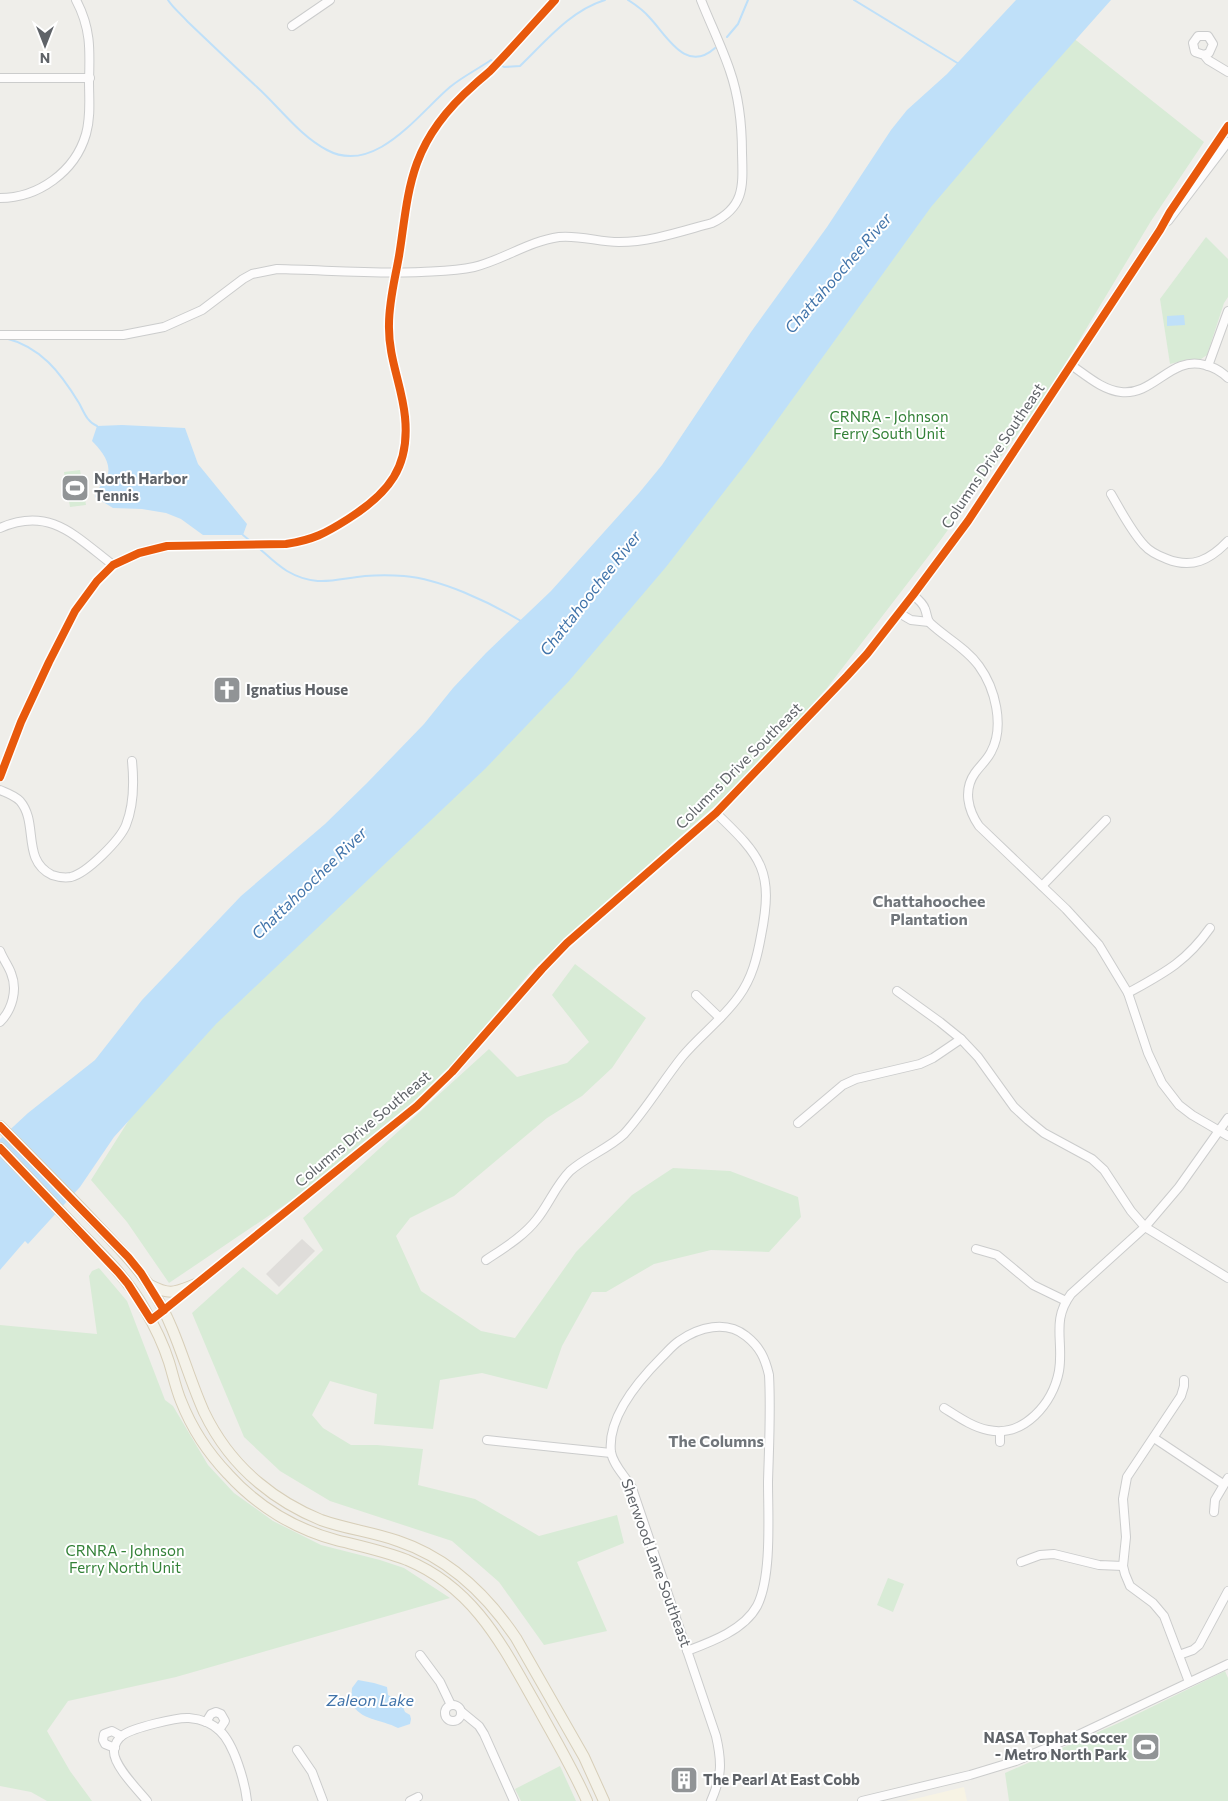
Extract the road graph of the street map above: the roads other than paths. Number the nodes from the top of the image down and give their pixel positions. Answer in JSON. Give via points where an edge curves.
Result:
{"nodes":[{"id":1,"x":76,"y":0,"type":"edge"},
{"id":2,"x":330,"y":0,"type":"edge"},
{"id":3,"x":556,"y":0,"type":"edge"},
{"id":4,"x":701,"y":0,"type":"edge"},
{"id":5,"x":292,"y":26,"type":"dead end"},
{"id":6,"x":1204,"y":55,"type":"dead end"},
{"id":7,"x":1228,"y":72,"type":"edge"},
{"id":8,"x":0,"y":78,"type":"edge"},
{"id":9,"x":90,"y":78,"type":"junction"},
{"id":10,"x":1228,"y":126,"type":"edge"},
{"id":11,"x":1228,"y":142,"type":"edge"},
{"id":12,"x":0,"y":198,"type":"edge"},
{"id":13,"x":1160,"y":230,"type":"junction"},
{"id":14,"x":396,"y":273,"type":"junction"},
{"id":15,"x":1228,"y":311,"type":"edge"},
{"id":16,"x":0,"y":336,"type":"edge"},
{"id":17,"x":1071,"y":365,"type":"junction"},
{"id":18,"x":1208,"y":366,"type":"junction"},
{"id":19,"x":1228,"y":378,"type":"edge"},
{"id":20,"x":1111,"y":494,"type":"dead end"},
{"id":21,"x":0,"y":528,"type":"edge"},
{"id":22,"x":1228,"y":541,"type":"edge"},
{"id":23,"x":113,"y":565,"type":"junction"},
{"id":24,"x":913,"y":595,"type":"junction"},
{"id":25,"x":899,"y":613,"type":"junction"},
{"id":26,"x":928,"y":622,"type":"junction"},
{"id":27,"x":132,"y":761,"type":"dead end"},
{"id":28,"x":0,"y":776,"type":"edge"},
{"id":29,"x":0,"y":790,"type":"edge"},
{"id":30,"x":716,"y":813,"type":"junction"},
{"id":31,"x":1106,"y":820,"type":"dead end"},
{"id":32,"x":1042,"y":886,"type":"junction"},
{"id":33,"x":1210,"y":928,"type":"dead end"},
{"id":34,"x":0,"y":951,"type":"edge"},
{"id":35,"x":897,"y":991,"type":"dead end"},
{"id":36,"x":1128,"y":992,"type":"junction"},
{"id":37,"x":696,"y":995,"type":"dead end"},
{"id":38,"x":720,"y":1018,"type":"junction"},
{"id":39,"x":0,"y":1022,"type":"edge"},
{"id":40,"x":961,"y":1039,"type":"junction"},
{"id":41,"x":1228,"y":1118,"type":"edge"},
{"id":42,"x":798,"y":1123,"type":"dead end"},
{"id":43,"x":0,"y":1126,"type":"edge"},
{"id":44,"x":1219,"y":1131,"type":"junction"},
{"id":45,"x":1228,"y":1136,"type":"edge"},
{"id":46,"x":0,"y":1148,"type":"edge"},
{"id":47,"x":1145,"y":1227,"type":"junction"},
{"id":48,"x":976,"y":1249,"type":"dead end"},
{"id":49,"x":486,"y":1260,"type":"dead end"},
{"id":50,"x":1228,"y":1278,"type":"edge"},
{"id":51,"x":196,"y":1284,"type":"junction"},
{"id":52,"x":149,"y":1285,"type":"junction"},
{"id":53,"x":1066,"y":1301,"type":"junction"},
{"id":54,"x":164,"y":1310,"type":"junction"},
{"id":55,"x":150,"y":1320,"type":"junction"},
{"id":56,"x":1184,"y":1380,"type":"dead end"},
{"id":57,"x":944,"y":1408,"type":"dead end"},
{"id":58,"x":1000,"y":1432,"type":"junction"},
{"id":59,"x":1154,"y":1438,"type":"junction"},
{"id":60,"x":487,"y":1440,"type":"dead end"},
{"id":61,"x":1000,"y":1442,"type":"dead end"},
{"id":62,"x":611,"y":1453,"type":"junction"},
{"id":63,"x":1226,"y":1481,"type":"edge"},
{"id":64,"x":1214,"y":1512,"type":"dead end"},
{"id":65,"x":1021,"y":1562,"type":"dead end"},
{"id":66,"x":1123,"y":1566,"type":"junction"},
{"id":67,"x":1228,"y":1591,"type":"edge"},
{"id":68,"x":688,"y":1651,"type":"junction"},
{"id":69,"x":420,"y":1655,"type":"dead end"},
{"id":70,"x":1179,"y":1655,"type":"junction"},
{"id":71,"x":1228,"y":1664,"type":"edge"},
{"id":72,"x":1189,"y":1682,"type":"junction"},
{"id":73,"x":451,"y":1705,"type":"junction"},
{"id":74,"x":462,"y":1712,"type":"junction"},
{"id":75,"x":206,"y":1722,"type":"junction"},
{"id":76,"x":219,"y":1730,"type":"junction"},
{"id":77,"x":121,"y":1736,"type":"junction"},
{"id":78,"x":115,"y":1748,"type":"junction"},
{"id":79,"x":297,"y":1750,"type":"dead end"},
{"id":80,"x":418,"y":1797,"type":"dead end"},
{"id":81,"x":876,"y":1799,"type":"edge"},
{"id":82,"x":147,"y":1801,"type":"edge"},
{"id":83,"x":247,"y":1801,"type":"edge"},
{"id":84,"x":323,"y":1801,"type":"edge"},
{"id":85,"x":410,"y":1801,"type":"edge"},
{"id":86,"x":514,"y":1801,"type":"edge"},
{"id":87,"x":587,"y":1801,"type":"edge"},
{"id":88,"x":604,"y":1801,"type":"edge"},
{"id":89,"x":711,"y":1801,"type":"edge"},
{"id":90,"x":863,"y":1801,"type":"edge"}],
"edges":[{"from":1,"to":9,"type":"street","via":[[88,32]]},
{"from":2,"to":5,"type":"street"},
{"from":3,"to":14,"type":"street","via":[[448,112],[426,143],[411,183]]},
{"from":4,"to":14,"type":"street","via":[[730,71],[738,101],[743,182],[740,198],[732,210],[712,223],[647,240],[618,242],[580,237],[557,238],[537,242],[501,259],[474,267]]},
{"from":6,"to":7,"type":"street"},
{"from":8,"to":9,"type":"street"},
{"from":9,"to":12,"type":"street","via":[[89,120],[72,163],[33,192]]},
{"from":10,"to":13,"type":"street","name":"Columns Drive Southeast"},
{"from":11,"to":13,"type":"street","name":"Columns Drive Southeast"},
{"from":13,"to":17,"type":"street","name":"Columns Drive Southeast"},
{"from":14,"to":16,"type":"street","via":[[263,271],[243,279],[202,310],[164,327],[123,335]]},
{"from":14,"to":23,"type":"street","via":[[389,307],[389,338],[404,406],[404,453],[392,482],[382,494],[327,532],[304,541],[167,546],[139,553]]},
{"from":15,"to":18,"type":"street"},
{"from":17,"to":18,"type":"street","via":[[1102,386],[1125,393],[1144,388],[1183,364]]},
{"from":17,"to":24,"type":"street","name":"Columns Drive Southeast","via":[[972,514]]},
{"from":18,"to":19,"type":"street"},
{"from":20,"to":22,"type":"street","via":[[1142,544],[1160,557],[1179,563],[1197,563],[1214,555]]},
{"from":21,"to":23,"type":"street","via":[[29,519],[54,523]]},
{"from":23,"to":28,"type":"street","via":[[75,611],[21,722]]},
{"from":24,"to":25,"type":"street","name":"Columns Drive Southeast"},
{"from":24,"to":26,"type":"street","via":[[923,605]]},
{"from":25,"to":26,"type":"street","via":[[910,620]]},
{"from":25,"to":30,"type":"street","name":"Columns Drive Southeast","via":[[847,676]]},
{"from":26,"to":32,"type":"street","via":[[972,657],[984,673],[993,695],[997,738],[992,751],[971,780],[970,812],[978,826]]},
{"from":27,"to":29,"type":"street","via":[[134,784],[127,823],[121,835],[84,871],[71,877],[53,875],[38,863],[33,854],[23,806],[14,796]]},
{"from":30,"to":38,"type":"street","via":[[755,854],[764,875],[767,897],[753,971],[739,997]]},
{"from":30,"to":51,"type":"street","name":"Columns Drive Southeast","via":[[567,943],[452,1072],[417,1106]]},
{"from":31,"to":32,"type":"street"},
{"from":32,"to":36,"type":"street","via":[[1099,945]]},
{"from":33,"to":36,"type":"street","via":[[1183,960]]},
{"from":34,"to":39,"type":"street","via":[[14,986],[10,1007]]},
{"from":35,"to":40,"type":"street"},
{"from":36,"to":44,"type":"street","via":[[1148,1053],[1162,1083],[1179,1105]]},
{"from":37,"to":38,"type":"street"},
{"from":38,"to":49,"type":"street","via":[[682,1057],[624,1134],[575,1167],[558,1186],[532,1226]]},
{"from":40,"to":42,"type":"street","via":[[920,1064],[843,1085]]},
{"from":40,"to":47,"type":"street","via":[[1028,1120],[1044,1133],[1092,1159],[1104,1170]]},
{"from":41,"to":44,"type":"street"},
{"from":43,"to":52,"type":"main road","via":[[128,1257]]},
{"from":44,"to":45,"type":"street"},
{"from":44,"to":47,"type":"street","via":[[1179,1187]]},
{"from":46,"to":55,"type":"main road","via":[[128,1284]]},
{"from":47,"to":50,"type":"street"},
{"from":47,"to":53,"type":"street"},
{"from":48,"to":53,"type":"street","via":[[997,1255],[1033,1285]]},
{"from":51,"to":52,"type":"main road","via":[[172,1293]]},
{"from":51,"to":54,"type":"street","name":"Columns Drive Southeast"},
{"from":52,"to":54,"type":"main road"},
{"from":53,"to":58,"type":"street","via":[[1058,1327],[1058,1373],[1052,1391],[1033,1418],[1018,1428]]},
{"from":54,"to":55,"type":"street","name":"Columns Drive Southeast"},
{"from":54,"to":88,"type":"main road","via":[[210,1422],[232,1456],[258,1483],[307,1514],[401,1542],[434,1558],[461,1575],[490,1603],[516,1638],[584,1756]]},
{"from":55,"to":87,"type":"main road","via":[[180,1400],[200,1439],[229,1475],[263,1506],[301,1528],[410,1562],[441,1580],[479,1613],[505,1649]]},
{"from":56,"to":59,"type":"street","via":[[1181,1396]]},
{"from":57,"to":58,"type":"street","via":[[976,1426]]},
{"from":58,"to":61,"type":"street"},
{"from":59,"to":63,"type":"street"},
{"from":59,"to":66,"type":"street","via":[[1125,1484]]},
{"from":60,"to":62,"type":"street"},
{"from":62,"to":68,"type":"street","name":"Sherwood Lane Southeast","via":[[632,1488]]},
{"from":62,"to":68,"type":"street","via":[[615,1426],[624,1404],[639,1381],[676,1342],[694,1332],[724,1326],[735,1328],[763,1354],[769,1375],[764,1584],[757,1606],[745,1620],[728,1633]]},
{"from":63,"to":64,"type":"street","via":[[1215,1500]]},
{"from":65,"to":66,"type":"street","via":[[1054,1554],[1099,1565]]},
{"from":66,"to":70,"type":"street","via":[[1130,1586],[1164,1616]]},
{"from":67,"to":70,"type":"street","via":[[1199,1645]]},
{"from":68,"to":89,"type":"street","name":"Sherwood Lane Southeast","via":[[720,1754],[720,1776]]},
{"from":69,"to":73,"type":"street","via":[[440,1682]]},
{"from":70,"to":72,"type":"street"},
{"from":71,"to":72,"type":"street"},
{"from":72,"to":81,"type":"street","via":[[1016,1761]]},
{"from":73,"to":74,"type":"street","via":[[460,1707]]},
{"from":73,"to":74,"type":"street","via":[[445,1712],[449,1720],[458,1720]]},
{"from":74,"to":86,"type":"street","via":[[484,1734]]},
{"from":75,"to":76,"type":"street"},
{"from":75,"to":76,"type":"street","via":[[211,1714],[221,1714],[225,1720]]},
{"from":75,"to":77,"type":"street","via":[[177,1718]]},
{"from":76,"to":83,"type":"street","via":[[234,1753]]},
{"from":77,"to":78,"type":"street"},
{"from":77,"to":78,"type":"street","via":[[112,1731],[104,1734],[105,1744]]},
{"from":78,"to":82,"type":"street","via":[[118,1763]]},
{"from":79,"to":84,"type":"street","via":[[312,1772]]},
{"from":80,"to":85,"type":"street"},
{"from":81,"to":90,"type":"street"}]}
